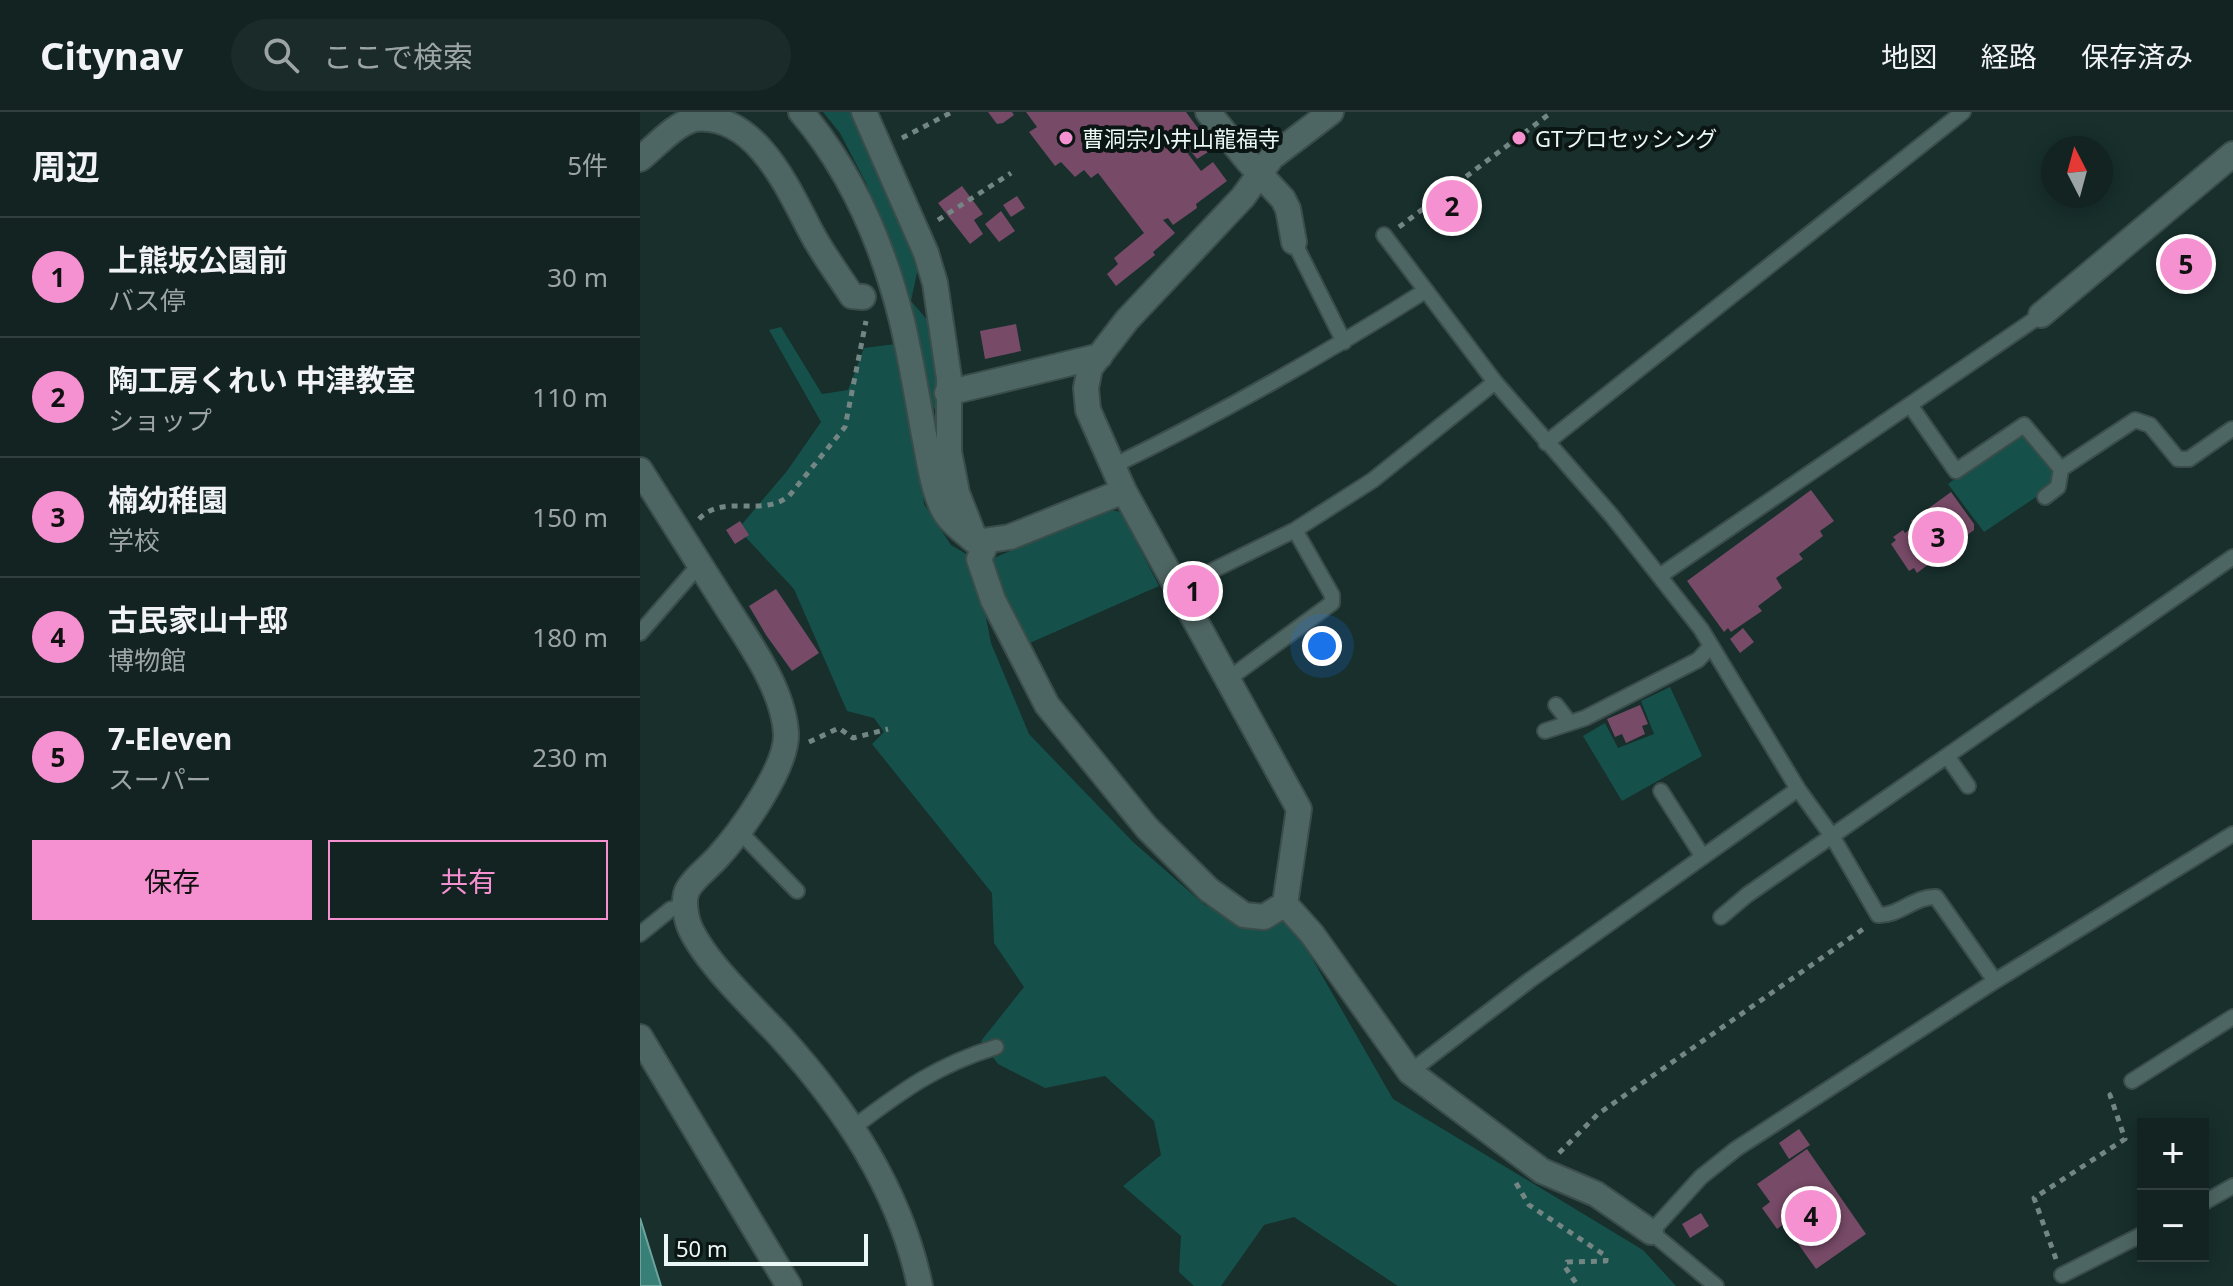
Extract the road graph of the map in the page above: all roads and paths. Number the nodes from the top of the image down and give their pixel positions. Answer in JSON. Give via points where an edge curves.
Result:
{"nodes":[{"id":1,"x":801,"y":112,"type":"edge"},
{"id":2,"x":864,"y":112,"type":"edge"},
{"id":3,"x":952,"y":112,"type":"edge"},
{"id":4,"x":1208,"y":112,"type":"edge"},
{"id":5,"x":1331,"y":112,"type":"edge"},
{"id":6,"x":1552,"y":112,"type":"edge"},
{"id":7,"x":1963,"y":112,"type":"edge"},
{"id":8,"x":880,"y":149,"type":"junction"},
{"id":9,"x":2233,"y":154,"type":"edge"},
{"id":10,"x":643,"y":161,"type":"edge"},
{"id":11,"x":1011,"y":173,"type":"dead end"},
{"id":12,"x":1261,"y":174,"type":"junction"},
{"id":13,"x":917,"y":234,"type":"junction"},
{"id":14,"x":1384,"y":235,"type":"joint"},
{"id":15,"x":1294,"y":242,"type":"joint"},
{"id":16,"x":1425,"y":291,"type":"junction"},
{"id":17,"x":863,"y":297,"type":"joint"},
{"id":18,"x":2041,"y":315,"type":"joint"},
{"id":19,"x":1344,"y":342,"type":"junction"},
{"id":20,"x":1100,"y":356,"type":"junction"},
{"id":21,"x":1495,"y":382,"type":"junction"},
{"id":22,"x":947,"y":393,"type":"junction"},
{"id":23,"x":1910,"y":405,"type":"junction"},
{"id":24,"x":2232,"y":429,"type":"edge"},
{"id":25,"x":1546,"y":443,"type":"junction"},
{"id":26,"x":1113,"y":466,"type":"junction"},
{"id":27,"x":2061,"y":469,"type":"junction"},
{"id":28,"x":640,"y":470,"type":"edge"},
{"id":29,"x":1124,"y":491,"type":"junction"},
{"id":30,"x":2045,"y":497,"type":"dead end"},
{"id":31,"x":1295,"y":530,"type":"junction"},
{"id":32,"x":683,"y":537,"type":"junction"},
{"id":33,"x":982,"y":542,"type":"junction"},
{"id":34,"x":2233,"y":557,"type":"edge"},
{"id":35,"x":700,"y":564,"type":"junction"},
{"id":36,"x":1661,"y":575,"type":"junction"},
{"id":37,"x":1177,"y":588,"type":"junction"},
{"id":38,"x":640,"y":633,"type":"edge"},
{"id":39,"x":1711,"y":646,"type":"junction"},
{"id":40,"x":1227,"y":680,"type":"junction"},
{"id":41,"x":1556,"y":705,"type":"dead end"},
{"id":42,"x":1570,"y":723,"type":"junction"},
{"id":43,"x":888,"y":729,"type":"dead end"},
{"id":44,"x":1545,"y":731,"type":"dead end"},
{"id":45,"x":785,"y":745,"type":"junction"},
{"id":46,"x":1947,"y":756,"type":"junction"},
{"id":47,"x":1968,"y":786,"type":"dead end"},
{"id":48,"x":1798,"y":789,"type":"junction"},
{"id":49,"x":1661,"y":791,"type":"dead end"},
{"id":50,"x":738,"y":830,"type":"junction"},
{"id":51,"x":2233,"y":834,"type":"edge"},
{"id":52,"x":1832,"y":836,"type":"junction"},
{"id":53,"x":1703,"y":857,"type":"junction"},
{"id":54,"x":797,"y":891,"type":"dead end"},
{"id":55,"x":1285,"y":904,"type":"junction"},
{"id":56,"x":685,"y":906,"type":"junction"},
{"id":57,"x":1878,"y":915,"type":"junction"},
{"id":58,"x":1721,"y":917,"type":"dead end"},
{"id":59,"x":640,"y":934,"type":"edge"},
{"id":60,"x":1995,"y":981,"type":"junction"},
{"id":61,"x":2233,"y":1017,"type":"edge"},
{"id":62,"x":640,"y":1037,"type":"edge"},
{"id":63,"x":996,"y":1047,"type":"dead end"},
{"id":64,"x":1410,"y":1072,"type":"junction"},
{"id":65,"x":2132,"y":1081,"type":"joint"},
{"id":66,"x":854,"y":1127,"type":"junction"},
{"id":67,"x":1542,"y":1171,"type":"junction"},
{"id":68,"x":1513,"y":1179,"type":"dead end"},
{"id":69,"x":2233,"y":1186,"type":"edge"},
{"id":70,"x":2209,"y":1200,"type":"edge"},
{"id":71,"x":1651,"y":1232,"type":"junction"},
{"id":72,"x":2137,"y":1237,"type":"edge"},
{"id":73,"x":2062,"y":1275,"type":"joint"},
{"id":74,"x":789,"y":1286,"type":"edge"},
{"id":75,"x":920,"y":1286,"type":"edge"},
{"id":76,"x":1578,"y":1286,"type":"edge"},
{"id":77,"x":1716,"y":1286,"type":"edge"}],
"edges":[{"from":1,"to":33,"type":"street","via":[[854,187],[883,258],[942,508],[956,526]]},
{"from":2,"to":8,"type":"street"},
{"from":3,"to":8,"type":"path"},
{"from":4,"to":12,"type":"street"},
{"from":5,"to":12,"type":"street","via":[[1272,157]]},
{"from":6,"to":14,"type":"path"},
{"from":7,"to":25,"type":"lane"},
{"from":8,"to":13,"type":"street"},
{"from":9,"to":18,"type":"street"},
{"from":10,"to":17,"type":"street","via":[[663,134],[694,119],[710,117],[742,127],[780,172],[852,296]]},
{"from":11,"to":13,"type":"path"},
{"from":12,"to":15,"type":"street","via":[[1288,209]]},
{"from":12,"to":20,"type":"street"},
{"from":13,"to":22,"type":"street","via":[[935,283]]},
{"from":14,"to":16,"type":"lane"},
{"from":15,"to":19,"type":"lane"},
{"from":16,"to":19,"type":"lane"},
{"from":16,"to":21,"type":"lane"},
{"from":17,"to":32,"type":"path","via":[[867,313],[845,427],[778,504],[709,511]]},
{"from":18,"to":23,"type":"lane"},
{"from":19,"to":26,"type":"lane","via":[[1204,423]]},
{"from":20,"to":22,"type":"street"},
{"from":20,"to":26,"type":"street","via":[[1090,368],[1088,410]]},
{"from":21,"to":25,"type":"lane"},
{"from":21,"to":31,"type":"lane","via":[[1373,480]]},
{"from":22,"to":33,"type":"street","via":[[954,479]]},
{"from":23,"to":27,"type":"lane","via":[[1956,471],[2024,425]]},
{"from":23,"to":36,"type":"lane"},
{"from":24,"to":27,"type":"lane","via":[[2189,459],[2178,459],[2150,425],[2135,420]]},
{"from":25,"to":36,"type":"lane"},
{"from":26,"to":29,"type":"street"},
{"from":27,"to":30,"type":"lane","via":[[2058,487]]},
{"from":28,"to":32,"type":"street"},
{"from":29,"to":33,"type":"street","via":[[1010,537]]},
{"from":29,"to":37,"type":"street"},
{"from":31,"to":37,"type":"lane"},
{"from":31,"to":40,"type":"lane","via":[[1332,603]]},
{"from":32,"to":35,"type":"street"},
{"from":33,"to":55,"type":"street","via":[[979,559],[993,600],[1047,705],[1147,828],[1209,890],[1244,915],[1264,917]]},
{"from":34,"to":46,"type":"lane"},
{"from":35,"to":38,"type":"lane"},
{"from":35,"to":45,"type":"street","via":[[764,667],[786,730]]},
{"from":36,"to":39,"type":"lane"},
{"from":37,"to":40,"type":"street"},
{"from":39,"to":42,"type":"lane","via":[[1698,660]]},
{"from":39,"to":48,"type":"lane"},
{"from":40,"to":55,"type":"street","via":[[1299,809]]},
{"from":41,"to":42,"type":"lane"},
{"from":42,"to":44,"type":"lane"},
{"from":43,"to":45,"type":"path","via":[[853,738],[839,728],[807,743]]},
{"from":45,"to":50,"type":"street","via":[[773,775]]},
{"from":46,"to":47,"type":"lane"},
{"from":46,"to":52,"type":"lane"},
{"from":48,"to":52,"type":"lane"},
{"from":48,"to":53,"type":"lane"},
{"from":49,"to":53,"type":"lane"},
{"from":50,"to":54,"type":"lane"},
{"from":50,"to":56,"type":"street","via":[[687,890]]},
{"from":51,"to":60,"type":"lane"},
{"from":52,"to":57,"type":"lane"},
{"from":52,"to":58,"type":"lane"},
{"from":53,"to":64,"type":"lane"},
{"from":55,"to":64,"type":"street"},
{"from":56,"to":59,"type":"lane","via":[[671,909]]},
{"from":56,"to":66,"type":"street","via":[[690,929],[707,954]]},
{"from":57,"to":60,"type":"lane","via":[[1936,897]]},
{"from":57,"to":67,"type":"path","via":[[1598,1114]]},
{"from":60,"to":71,"type":"lane","via":[[1736,1149],[1701,1177]]},
{"from":61,"to":65,"type":"lane"},
{"from":62,"to":74,"type":"street"},
{"from":63,"to":66,"type":"lane","via":[[932,1071]]},
{"from":64,"to":67,"type":"street"},
{"from":65,"to":73,"type":"path","via":[[2110,1095],[2125,1139],[2034,1198]]},
{"from":66,"to":75,"type":"street","via":[[901,1218]]},
{"from":67,"to":71,"type":"street","via":[[1596,1194]]},
{"from":68,"to":76,"type":"path","via":[[1529,1205],[1606,1256],[1606,1261],[1567,1262]]},
{"from":69,"to":70,"type":"lane"},
{"from":71,"to":77,"type":"lane"},
{"from":72,"to":73,"type":"lane"}]}
